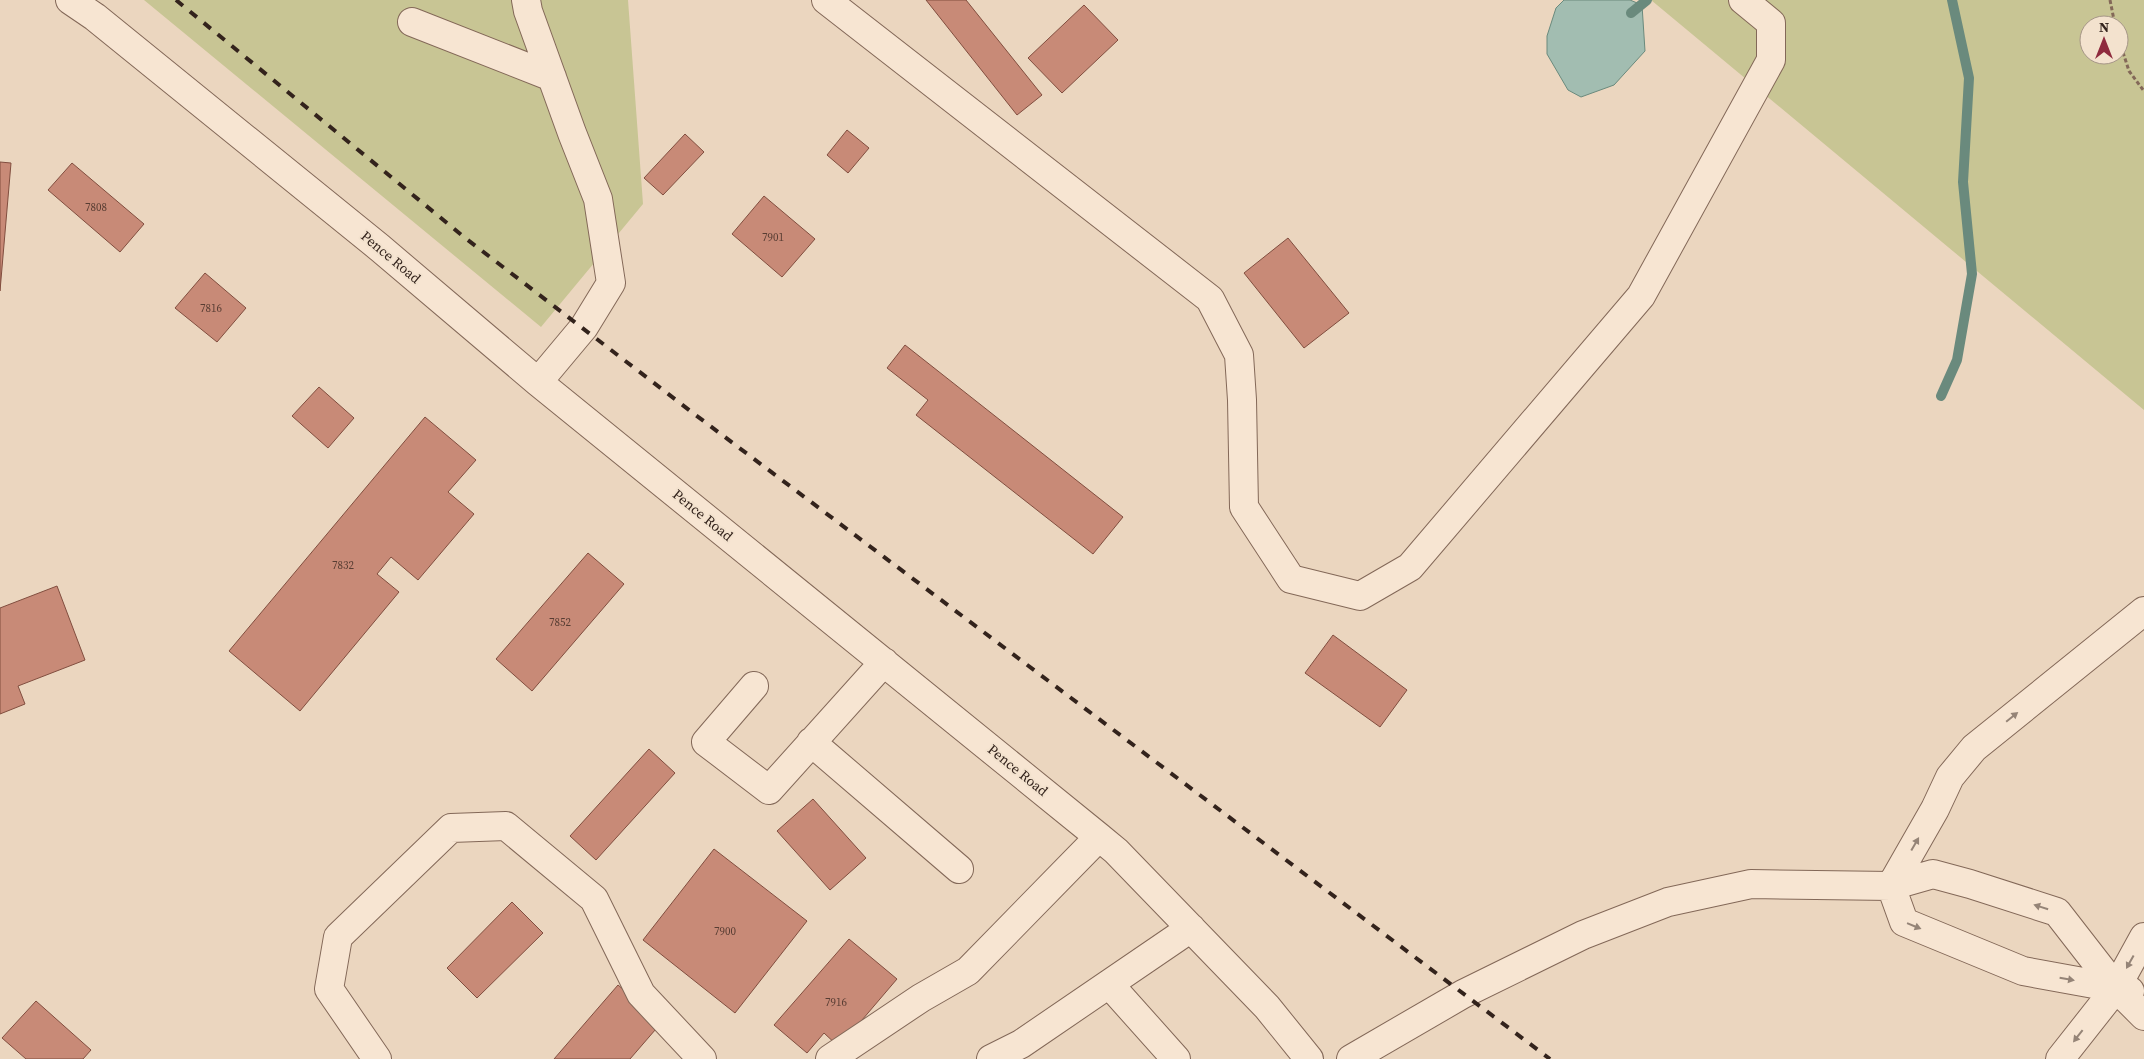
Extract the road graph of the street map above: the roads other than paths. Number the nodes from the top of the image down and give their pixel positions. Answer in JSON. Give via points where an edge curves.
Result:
{"nodes":[{"id":1,"x":70,"y":0,"type":"edge"},
{"id":2,"x":526,"y":0,"type":"edge"},
{"id":3,"x":826,"y":0,"type":"edge"},
{"id":4,"x":1743,"y":0,"type":"edge"},
{"id":5,"x":412,"y":22,"type":"dead end"},
{"id":6,"x":552,"y":77,"type":"junction"},
{"id":7,"x":538,"y":382,"type":"junction"},
{"id":8,"x":2144,"y":611,"type":"edge"},
{"id":9,"x":884,"y":662,"type":"junction"},
{"id":10,"x":754,"y":686,"type":"dead end"},
{"id":11,"x":811,"y":742,"type":"junction"},
{"id":12,"x":1099,"y":837,"type":"junction"},
{"id":13,"x":959,"y":868,"type":"dead end"},
{"id":14,"x":1891,"y":886,"type":"junction"},
{"id":15,"x":1191,"y":928,"type":"junction"},
{"id":16,"x":2144,"y":937,"type":"edge"},
{"id":17,"x":1109,"y":984,"type":"junction"},
{"id":18,"x":2116,"y":988,"type":"junction"},
{"id":19,"x":2144,"y":995,"type":"edge"},
{"id":20,"x":2144,"y":1016,"type":"edge"},
{"id":21,"x":1019,"y":1052,"type":"edge"},
{"id":22,"x":377,"y":1059,"type":"edge"},
{"id":23,"x":702,"y":1059,"type":"edge"},
{"id":24,"x":830,"y":1059,"type":"edge"},
{"id":25,"x":991,"y":1059,"type":"edge"},
{"id":26,"x":1176,"y":1059,"type":"edge"},
{"id":27,"x":1309,"y":1059,"type":"edge"},
{"id":28,"x":1351,"y":1059,"type":"edge"},
{"id":29,"x":2060,"y":1059,"type":"edge"}],
"edges":[{"from":1,"to":7,"type":"street","name":"Pence Road","via":[[380,248]]},
{"from":2,"to":6,"type":"street"},
{"from":3,"to":4,"type":"street","via":[[1210,299],[1239,355],[1244,508],[1291,579],[1360,596],[1410,567],[1641,296],[1771,60],[1771,24]]},
{"from":5,"to":6,"type":"street"},
{"from":6,"to":7,"type":"street","via":[[598,199],[611,283],[584,327]]},
{"from":7,"to":9,"type":"street","name":"Pence Road"},
{"from":14,"to":8,"type":"street","one_way":true,"via":[[1950,777],[1974,748]]},
{"from":9,"to":11,"type":"street"},
{"from":9,"to":12,"type":"street","name":"Pence Road"},
{"from":10,"to":11,"type":"street","via":[[706,742],[768,790]]},
{"from":11,"to":13,"type":"street"},
{"from":12,"to":15,"type":"street","name":"Pence Road"},
{"from":12,"to":24,"type":"street","via":[[968,971],[921,998]]},
{"from":14,"to":18,"type":"street","one_way":true,"via":[[1904,922],[2023,972]]},
{"from":18,"to":14,"type":"street","one_way":true,"via":[[2057,912],[1933,874]]},
{"from":14,"to":28,"type":"street","via":[[1751,884],[1668,902],[1583,935],[1472,990]]},
{"from":15,"to":17,"type":"street"},
{"from":15,"to":27,"type":"street","name":"Pence Road","via":[[1268,1007]]},
{"from":16,"to":18,"type":"street","one_way":true},
{"from":17,"to":21,"type":"street"},
{"from":17,"to":26,"type":"street"},
{"from":18,"to":19,"type":"street"},
{"from":18,"to":20,"type":"street"},
{"from":18,"to":29,"type":"street","one_way":true},
{"from":21,"to":25,"type":"street"},
{"from":22,"to":23,"type":"street","via":[[329,989],[338,937],[451,828],[506,826],[594,899],[641,994]]}]}
